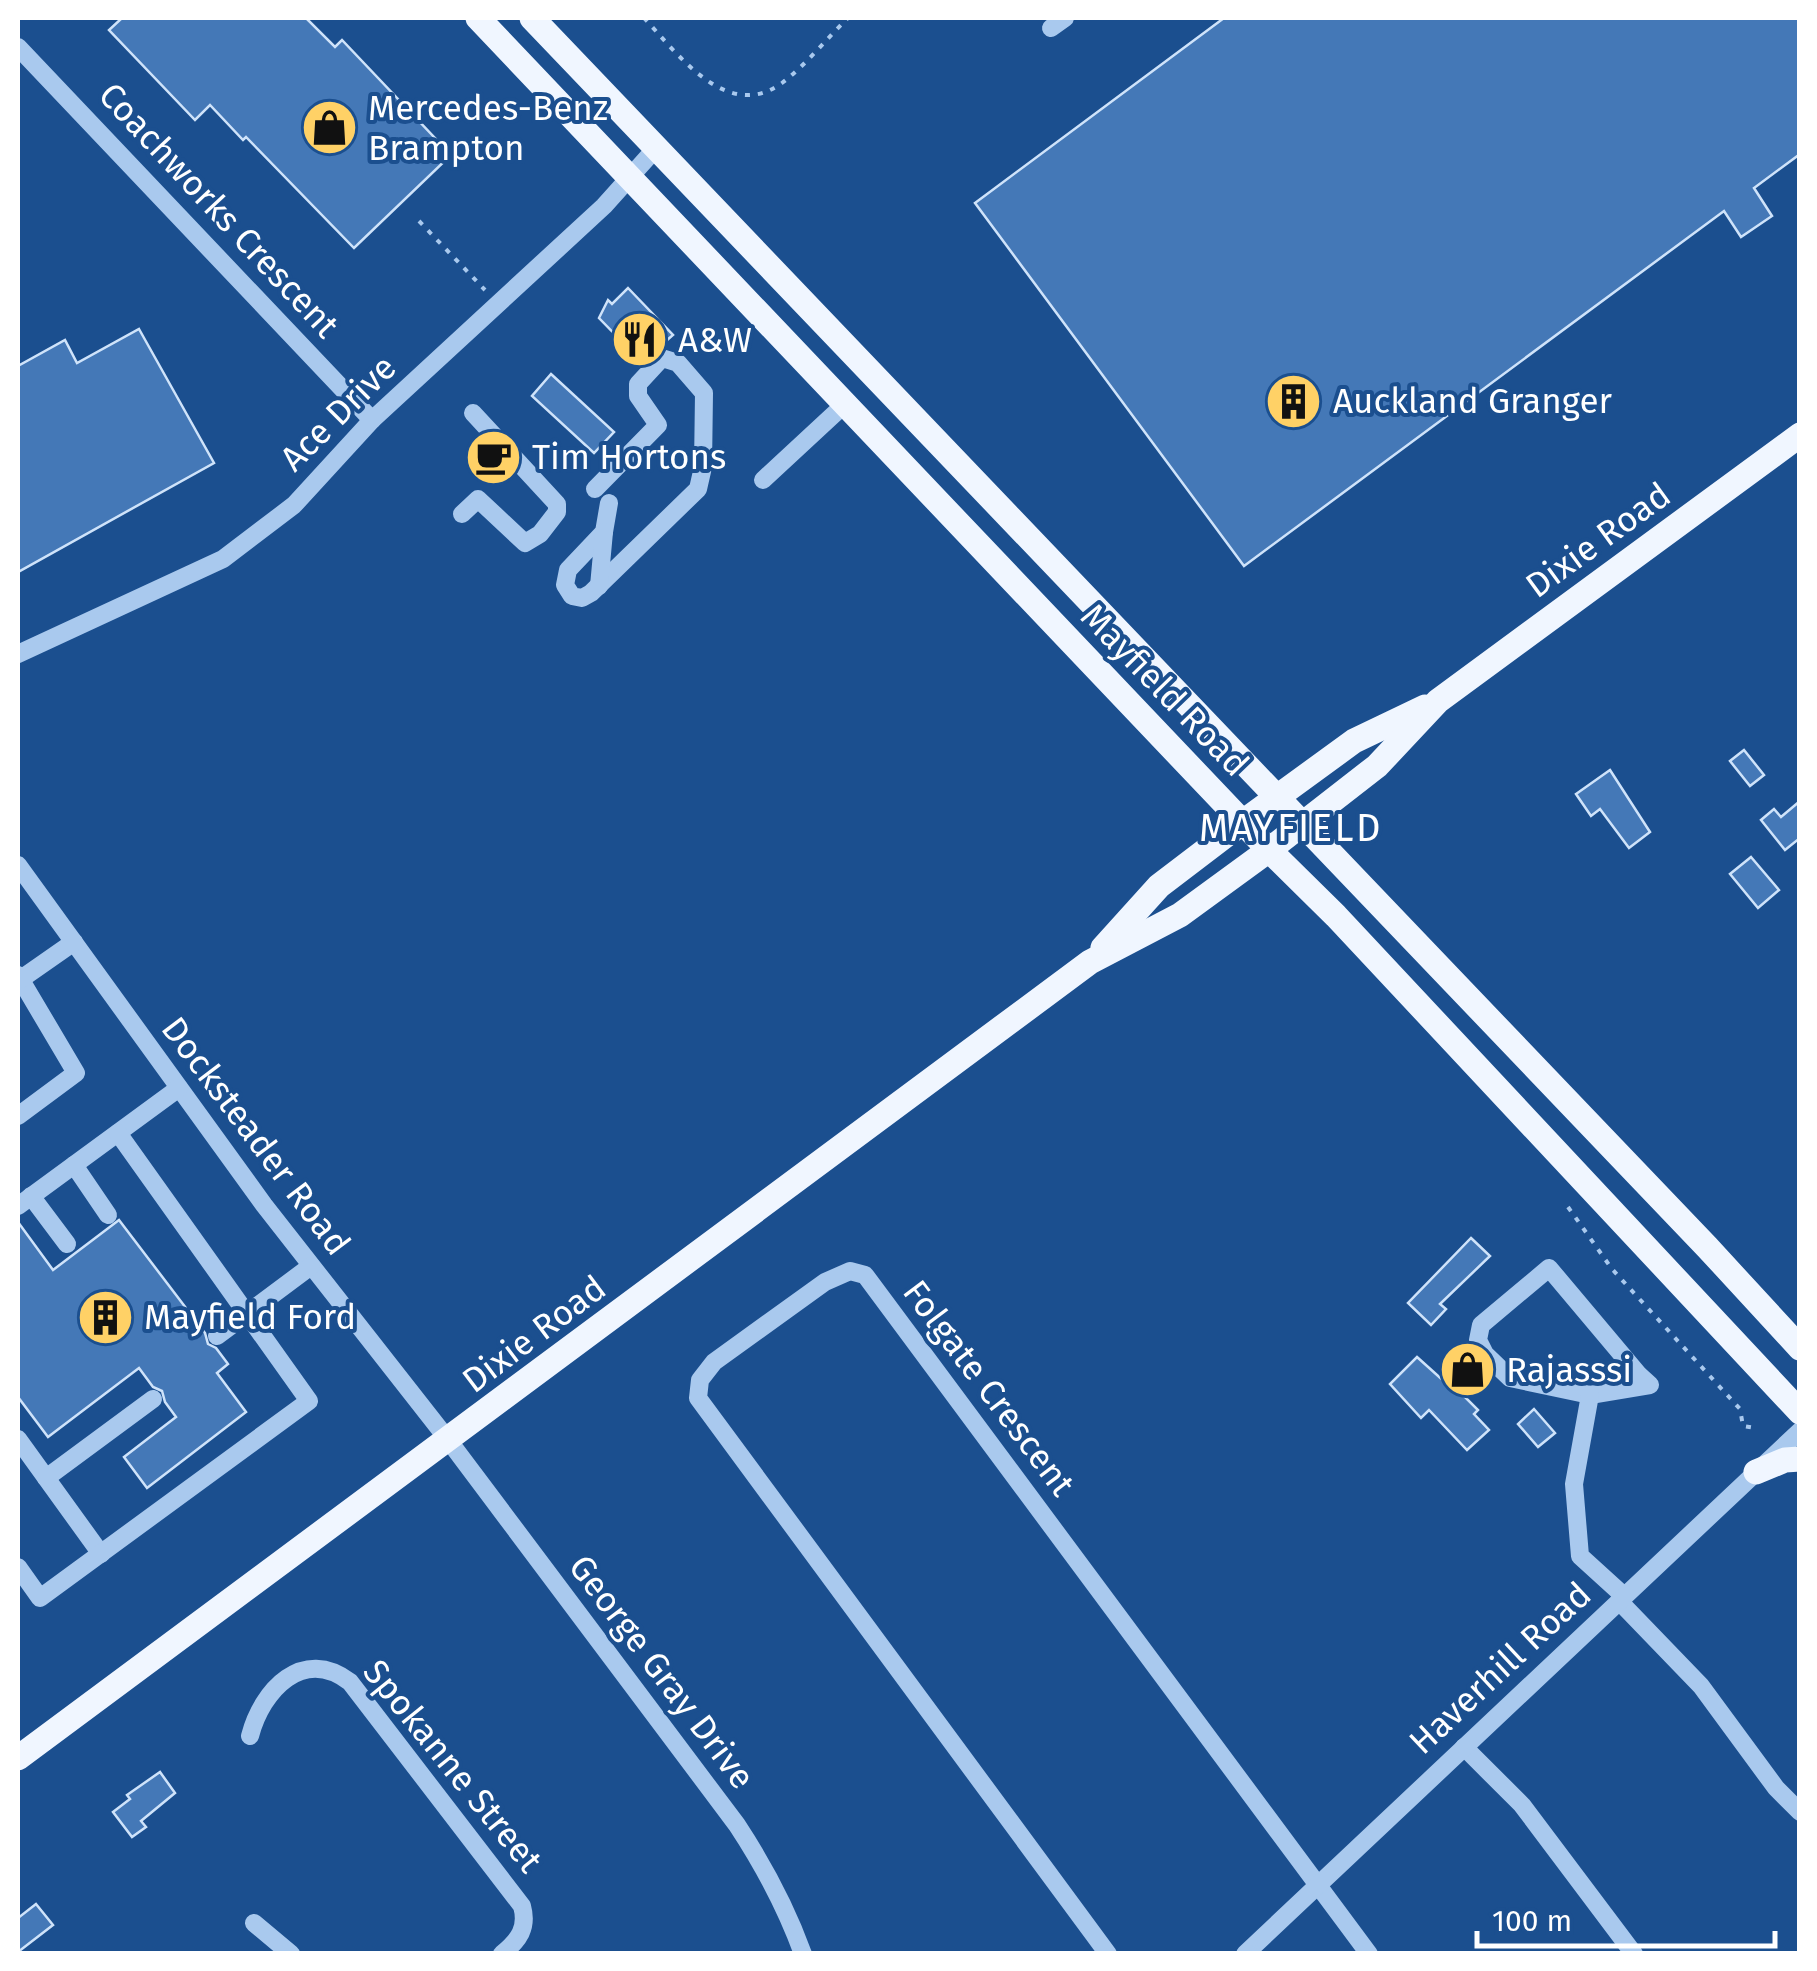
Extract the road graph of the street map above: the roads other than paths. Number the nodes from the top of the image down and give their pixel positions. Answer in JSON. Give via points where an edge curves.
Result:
{"nodes":[{"id":1,"x":478,"y":18,"type":"edge"},
{"id":2,"x":532,"y":18,"type":"edge"},
{"id":3,"x":18,"y":47,"type":"edge"},
{"id":4,"x":656,"y":148,"type":"junction"},
{"id":5,"x":630,"y":178,"type":"junction"},
{"id":6,"x":845,"y":404,"type":"junction"},
{"id":7,"x":473,"y":413,"type":"dead end"},
{"id":8,"x":372,"y":420,"type":"junction"},
{"id":9,"x":1800,"y":434,"type":"edge"},
{"id":10,"x":763,"y":480,"type":"dead end"},
{"id":11,"x":596,"y":489,"type":"dead end"},
{"id":12,"x":610,"y":503,"type":"dead end"},
{"id":13,"x":462,"y":514,"type":"dead end"},
{"id":14,"x":604,"y":532,"type":"junction"},
{"id":15,"x":599,"y":586,"type":"junction"},
{"id":16,"x":18,"y":654,"type":"edge"},
{"id":17,"x":1438,"y":701,"type":"junction"},
{"id":18,"x":1277,"y":798,"type":"junction"},
{"id":19,"x":1242,"y":822,"type":"junction"},
{"id":20,"x":1302,"y":824,"type":"junction"},
{"id":21,"x":1269,"y":850,"type":"junction"},
{"id":22,"x":18,"y":864,"type":"edge"},
{"id":23,"x":74,"y":942,"type":"junction"},
{"id":24,"x":1090,"y":962,"type":"junction"},
{"id":25,"x":19,"y":977,"type":"edge"},
{"id":26,"x":179,"y":1088,"type":"junction"},
{"id":27,"x":18,"y":1116,"type":"edge"},
{"id":28,"x":118,"y":1133,"type":"junction"},
{"id":29,"x":74,"y":1165,"type":"junction"},
{"id":30,"x":24,"y":1201,"type":"edge"},
{"id":31,"x":108,"y":1215,"type":"dead end"},
{"id":32,"x":67,"y":1244,"type":"dead end"},
{"id":33,"x":311,"y":1266,"type":"junction"},
{"id":34,"x":247,"y":1314,"type":"junction"},
{"id":35,"x":217,"y":1336,"type":"dead end"},
{"id":36,"x":1800,"y":1348,"type":"edge"},
{"id":37,"x":1590,"y":1396,"type":"junction"},
{"id":38,"x":152,"y":1399,"type":"dead end"},
{"id":39,"x":1800,"y":1412,"type":"edge"},
{"id":40,"x":1800,"y":1431,"type":"edge"},
{"id":41,"x":18,"y":1439,"type":"edge"},
{"id":42,"x":449,"y":1441,"type":"junction"},
{"id":43,"x":1800,"y":1458,"type":"edge"},
{"id":44,"x":1756,"y":1472,"type":"junction"},
{"id":45,"x":46,"y":1478,"type":"junction"},
{"id":46,"x":101,"y":1554,"type":"junction"},
{"id":47,"x":18,"y":1567,"type":"edge"},
{"id":48,"x":1622,"y":1599,"type":"junction"},
{"id":49,"x":250,"y":1736,"type":"dead end"},
{"id":50,"x":1464,"y":1747,"type":"junction"},
{"id":51,"x":18,"y":1758,"type":"edge"},
{"id":52,"x":1800,"y":1812,"type":"edge"},
{"id":53,"x":1319,"y":1884,"type":"junction"},
{"id":54,"x":254,"y":1923,"type":"dead end"},
{"id":55,"x":291,"y":1954,"type":"edge"},
{"id":56,"x":502,"y":1954,"type":"edge"},
{"id":57,"x":803,"y":1954,"type":"edge"},
{"id":58,"x":1108,"y":1954,"type":"edge"},
{"id":59,"x":1245,"y":1954,"type":"edge"},
{"id":60,"x":1368,"y":1954,"type":"edge"},
{"id":61,"x":1634,"y":1954,"type":"edge"}],
"edges":[{"from":1,"to":5,"type":"main road","name":"Mayfield Road"},
{"from":2,"to":4,"type":"main road","name":"Mayfield Road"},
{"from":3,"to":8,"type":"street","name":"Coachworks Crescent"},
{"from":4,"to":5,"type":"street","name":"Ace Drive"},
{"from":4,"to":18,"type":"main road","name":"Mayfield Road"},
{"from":5,"to":6,"type":"main road","name":"Mayfield Road"},
{"from":5,"to":8,"type":"street","name":"Ace Drive"},
{"from":6,"to":10,"type":"street"},
{"from":6,"to":19,"type":"main road","name":"Mayfield Road"},
{"from":7,"to":13,"type":"street","via":[[557,504],[557,512],[524,543],[478,499]]},
{"from":8,"to":16,"type":"street","name":"Ace Drive","via":[[294,505],[223,559]]},
{"from":9,"to":17,"type":"main road","name":"Dixie Road"},
{"from":11,"to":15,"type":"street","via":[[658,425],[638,396],[638,384],[662,358],[678,363],[704,394],[698,489]]},
{"from":12,"to":14,"type":"street"},
{"from":14,"to":15,"type":"street"},
{"from":14,"to":15,"type":"street","via":[[568,570],[566,585],[582,598]]},
{"from":17,"to":18,"type":"main road","name":"Dixie Road","via":[[1354,741]]},
{"from":17,"to":20,"type":"main road","name":"Dixie Road","via":[[1377,766]]},
{"from":18,"to":19,"type":"main road","name":"Dixie Road"},
{"from":18,"to":20,"type":"main road","name":"Mayfield Road"},
{"from":19,"to":21,"type":"main road","name":"Mayfield Road"},
{"from":19,"to":24,"type":"main road","name":"Dixie Road","via":[[1159,886]]},
{"from":20,"to":21,"type":"main road","name":"Dixie Road"},
{"from":20,"to":36,"type":"main road","name":"Mayfield Road"},
{"from":21,"to":24,"type":"main road","name":"Dixie Road","via":[[1180,915]]},
{"from":21,"to":39,"type":"main road","name":"Mayfield Road"},
{"from":22,"to":23,"type":"street","name":"Docksteader Road"},
{"from":23,"to":25,"type":"street"},
{"from":23,"to":26,"type":"street","name":"Docksteader Road"},
{"from":24,"to":42,"type":"main road","name":"Dixie Road"},
{"from":25,"to":27,"type":"street","via":[[76,1072]]},
{"from":26,"to":28,"type":"street"},
{"from":26,"to":33,"type":"street","name":"Docksteader Road"},
{"from":28,"to":29,"type":"street"},
{"from":28,"to":34,"type":"street"},
{"from":29,"to":30,"type":"street"},
{"from":29,"to":31,"type":"street"},
{"from":30,"to":32,"type":"street"},
{"from":33,"to":34,"type":"street"},
{"from":33,"to":42,"type":"street","name":"Docksteader Road"},
{"from":34,"to":35,"type":"street"},
{"from":34,"to":46,"type":"street","via":[[309,1401]]},
{"from":37,"to":37,"type":"street","via":[[1510,1378],[1480,1346],[1484,1321],[1549,1268],[1650,1385]]},
{"from":37,"to":48,"type":"street","via":[[1574,1484],[1580,1556]]},
{"from":38,"to":45,"type":"street"},
{"from":40,"to":44,"type":"street","name":"Haverhill Road"},
{"from":41,"to":45,"type":"street"},
{"from":42,"to":51,"type":"main road","name":"Dixie Road"},
{"from":42,"to":57,"type":"street","name":"George Gray Drive","via":[[737,1824],[783,1903]]},
{"from":43,"to":44,"type":"main road"},
{"from":44,"to":48,"type":"street","name":"Haverhill Road"},
{"from":45,"to":46,"type":"street"},
{"from":46,"to":47,"type":"street","via":[[40,1598]]},
{"from":48,"to":50,"type":"street","name":"Haverhill Road"},
{"from":48,"to":52,"type":"street"},
{"from":49,"to":56,"type":"street","name":"Spokanne Street","via":[[260,1705],[283,1680],[322,1668],[350,1682],[522,1906],[523,1930]]},
{"from":50,"to":53,"type":"street","name":"Haverhill Road"},
{"from":50,"to":61,"type":"street","via":[[1522,1806]]},
{"from":53,"to":58,"type":"street","name":"Folgate Crescent","via":[[865,1276],[850,1271],[714,1362],[700,1380],[698,1398]]},
{"from":53,"to":59,"type":"street","name":"Haverhill Road"},
{"from":53,"to":60,"type":"street"},
{"from":54,"to":55,"type":"street"}]}
